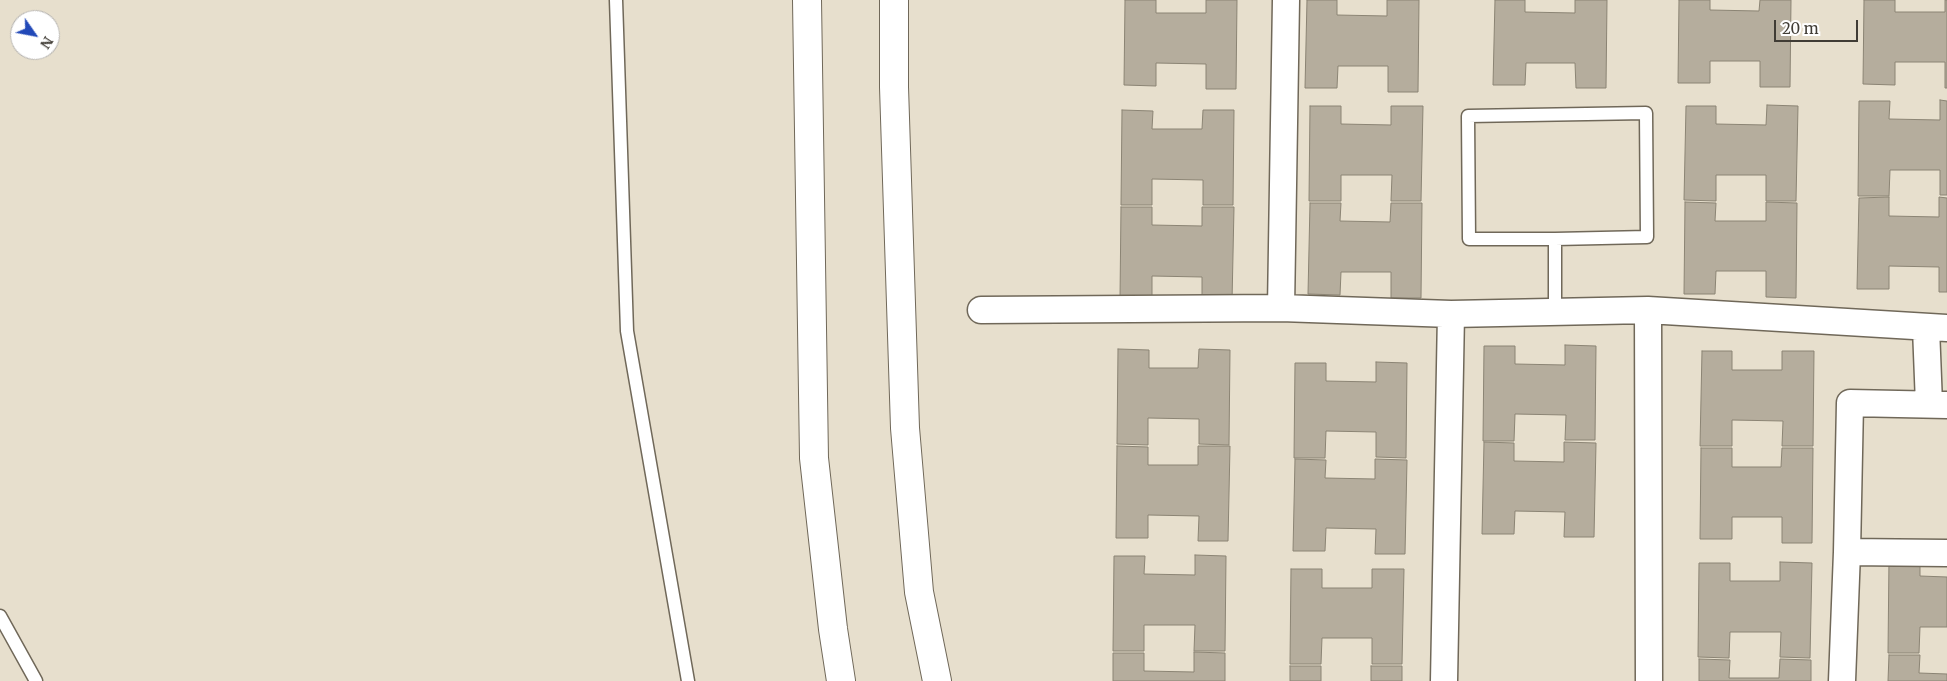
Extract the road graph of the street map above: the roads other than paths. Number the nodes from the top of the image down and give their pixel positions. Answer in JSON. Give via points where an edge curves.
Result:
{"nodes":[{"id":1,"x":616,"y":0,"type":"edge"},
{"id":2,"x":807,"y":0,"type":"edge"},
{"id":3,"x":894,"y":0,"type":"edge"},
{"id":4,"x":1286,"y":0,"type":"edge"},
{"id":5,"x":1555,"y":239,"type":"junction"},
{"id":6,"x":1281,"y":308,"type":"junction"},
{"id":7,"x":981,"y":310,"type":"dead end"},
{"id":8,"x":1648,"y":310,"type":"junction"},
{"id":9,"x":1555,"y":312,"type":"junction"},
{"id":10,"x":1451,"y":314,"type":"junction"},
{"id":11,"x":1937,"y":328,"type":"edge"},
{"id":12,"x":1938,"y":405,"type":"edge"},
{"id":13,"x":1847,"y":552,"type":"junction"},
{"id":14,"x":1947,"y":553,"type":"edge"},
{"id":15,"x":0,"y":616,"type":"edge"},
{"id":16,"x":36,"y":681,"type":"edge"},
{"id":17,"x":688,"y":681,"type":"edge"},
{"id":18,"x":841,"y":681,"type":"edge"},
{"id":19,"x":937,"y":681,"type":"edge"},
{"id":20,"x":1444,"y":681,"type":"edge"},
{"id":21,"x":1649,"y":681,"type":"edge"},
{"id":22,"x":1842,"y":681,"type":"edge"}],
"edges":[{"from":1,"to":17,"type":"lane","via":[[627,332]]},
{"from":2,"to":18,"type":"street","via":[[814,458]]},
{"from":3,"to":19,"type":"street","via":[[905,428],[919,592]]},
{"from":4,"to":6,"type":"street"},
{"from":5,"to":5,"type":"lane","via":[[1647,237],[1646,113],[1468,116],[1469,239]]},
{"from":5,"to":9,"type":"lane"},
{"from":6,"to":7,"type":"street"},
{"from":6,"to":10,"type":"street"},
{"from":8,"to":9,"type":"street"},
{"from":8,"to":11,"type":"street"},
{"from":8,"to":21,"type":"street"},
{"from":9,"to":10,"type":"street"},
{"from":10,"to":20,"type":"street"},
{"from":11,"to":12,"type":"street"},
{"from":12,"to":13,"type":"street","via":[[1850,403]]},
{"from":13,"to":14,"type":"street"},
{"from":13,"to":22,"type":"street"},
{"from":15,"to":16,"type":"lane"}]}
